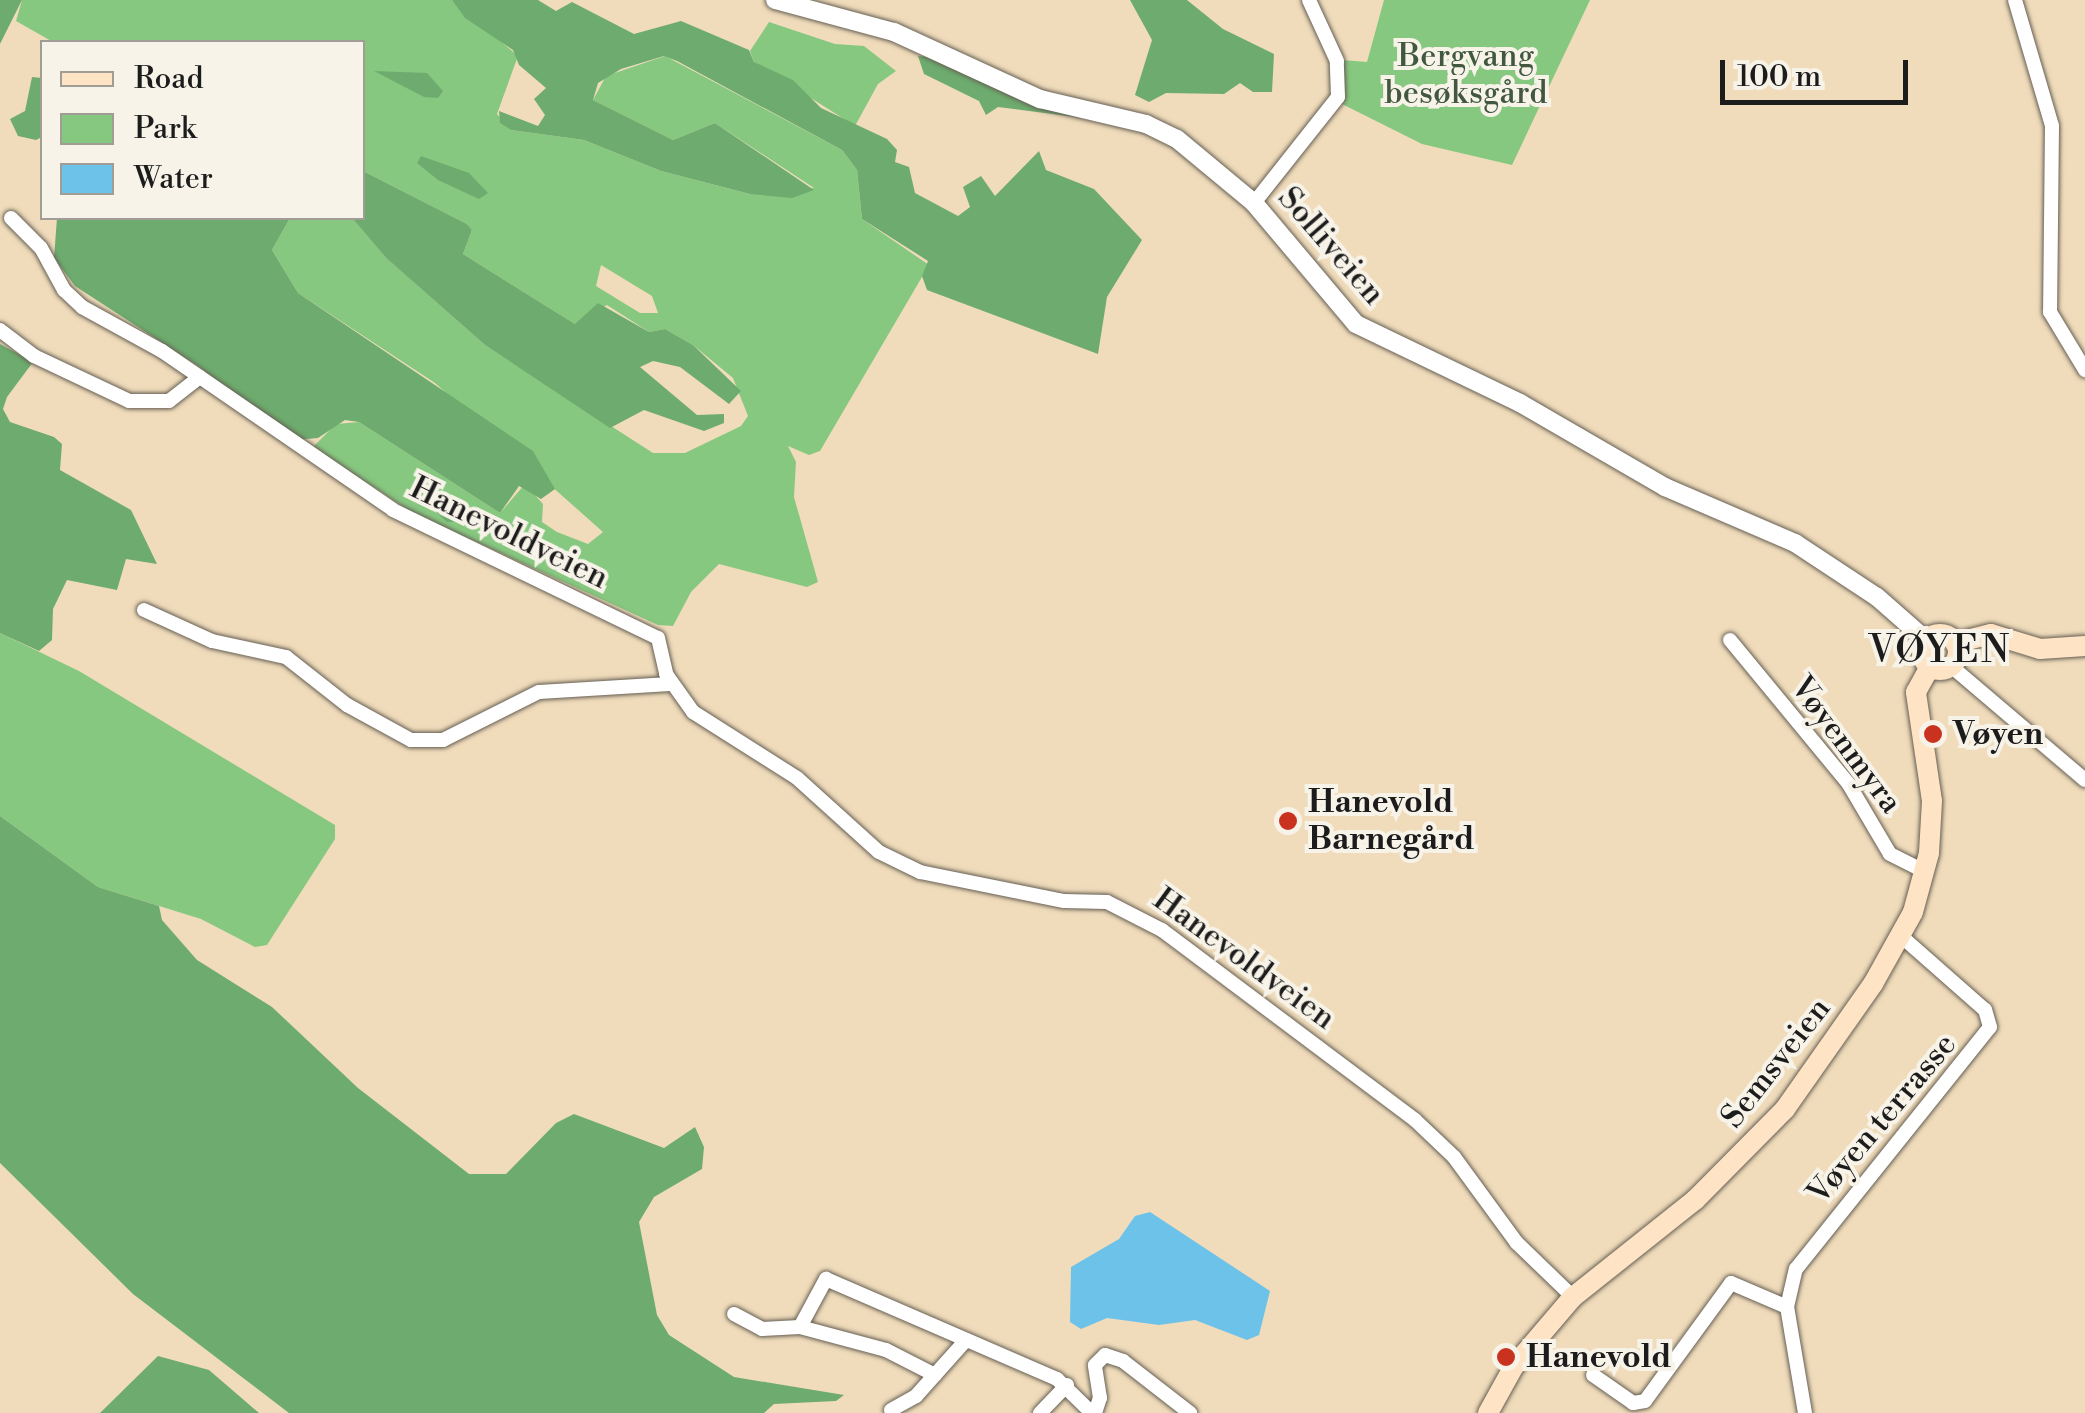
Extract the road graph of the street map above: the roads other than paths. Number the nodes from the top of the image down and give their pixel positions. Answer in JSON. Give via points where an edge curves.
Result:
{"nodes":[{"id":1,"x":775,"y":0,"type":"edge"},
{"id":2,"x":1309,"y":0,"type":"edge"},
{"id":3,"x":2014,"y":0,"type":"edge"},
{"id":4,"x":1254,"y":202,"type":"junction"},
{"id":5,"x":11,"y":218,"type":"dead end"},
{"id":6,"x":0,"y":330,"type":"edge"},
{"id":7,"x":2085,"y":370,"type":"edge"},
{"id":8,"x":200,"y":377,"type":"junction"},
{"id":9,"x":144,"y":610,"type":"dead end"},
{"id":10,"x":1730,"y":640,"type":"dead end"},
{"id":11,"x":1926,"y":641,"type":"junction"},
{"id":12,"x":1955,"y":643,"type":"junction"},
{"id":13,"x":2085,"y":646,"type":"edge"},
{"id":14,"x":1952,"y":666,"type":"junction"},
{"id":15,"x":1930,"y":667,"type":"junction"},
{"id":16,"x":670,"y":684,"type":"junction"},
{"id":17,"x":2085,"y":780,"type":"edge"},
{"id":18,"x":1926,"y":872,"type":"junction"},
{"id":19,"x":1902,"y":936,"type":"junction"},
{"id":20,"x":1573,"y":1298,"type":"junction"},
{"id":21,"x":1787,"y":1308,"type":"junction"},
{"id":22,"x":734,"y":1314,"type":"dead end"},
{"id":23,"x":800,"y":1326,"type":"junction"},
{"id":24,"x":966,"y":1340,"type":"junction"},
{"id":25,"x":935,"y":1375,"type":"junction"},
{"id":26,"x":1593,"y":1375,"type":"dead end"},
{"id":27,"x":1067,"y":1385,"type":"junction"},
{"id":28,"x":904,"y":1410,"type":"edge"},
{"id":29,"x":1040,"y":1413,"type":"edge"},
{"id":30,"x":1094,"y":1413,"type":"edge"},
{"id":31,"x":1190,"y":1413,"type":"edge"},
{"id":32,"x":1488,"y":1413,"type":"edge"},
{"id":33,"x":1805,"y":1413,"type":"edge"}],
"edges":[{"from":1,"to":4,"type":"street","name":"Solliveien","via":[[894,32],[1040,99],[1146,124],[1209,160]]},
{"from":2,"to":4,"type":"street","via":[[1336,61],[1338,96]]},
{"from":3,"to":7,"type":"street","via":[[2052,126],[2050,312]]},
{"from":4,"to":11,"type":"street","name":"Solliveien","via":[[1356,324],[1385,344],[1520,403],[1665,487],[1795,543],[1877,597]]},
{"from":5,"to":8,"type":"street","name":"Hanevoldveien","via":[[82,307]]},
{"from":6,"to":8,"type":"street","via":[[34,356],[129,401],[169,401]]},
{"from":8,"to":16,"type":"street","name":"Hanevoldveien","via":[[393,510],[650,632],[663,645]]},
{"from":9,"to":16,"type":"street","via":[[212,640],[286,656],[347,705],[411,740],[443,740],[539,692]]},
{"from":10,"to":18,"type":"street","name":"Vøyenmyra","via":[[1848,783],[1890,854]]},
{"from":11,"to":12,"type":"main road","via":[[1942,635]]},
{"from":11,"to":15,"type":"main road","via":[[1922,652]]},
{"from":12,"to":13,"type":"main road","via":[[1991,634],[2040,649]]},
{"from":12,"to":14,"type":"main road"},
{"from":14,"to":15,"type":"main road"},
{"from":14,"to":17,"type":"street"},
{"from":15,"to":18,"type":"main road","name":"Semsveien","via":[[1916,692],[1932,801]]},
{"from":16,"to":20,"type":"street","name":"Hanevoldveien","via":[[693,712],[797,778],[900,864],[1064,901],[1108,902],[1162,930],[1414,1120]]},
{"from":18,"to":19,"type":"main road","name":"Semsveien"},
{"from":19,"to":20,"type":"main road","name":"Semsveien","via":[[1836,1043],[1785,1109],[1696,1200]]},
{"from":19,"to":21,"type":"street","name":"Vøyen terrasse","via":[[1985,1010],[1990,1027],[1808,1250]]},
{"from":20,"to":32,"type":"main road","name":"Semsveien","via":[[1514,1366]]},
{"from":21,"to":26,"type":"street","via":[[1743,1282],[1730,1282],[1645,1401],[1633,1403]]},
{"from":21,"to":33,"type":"street","name":"Vøyen terrasse"},
{"from":22,"to":23,"type":"street","via":[[762,1329]]},
{"from":23,"to":24,"type":"street","via":[[826,1279]]},
{"from":23,"to":25,"type":"street","via":[[886,1350]]},
{"from":24,"to":25,"type":"street"},
{"from":24,"to":27,"type":"street"},
{"from":25,"to":28,"type":"street"},
{"from":27,"to":29,"type":"street"},
{"from":27,"to":30,"type":"street"},
{"from":30,"to":31,"type":"street","via":[[1100,1398],[1095,1365],[1105,1355],[1123,1361]]}]}
